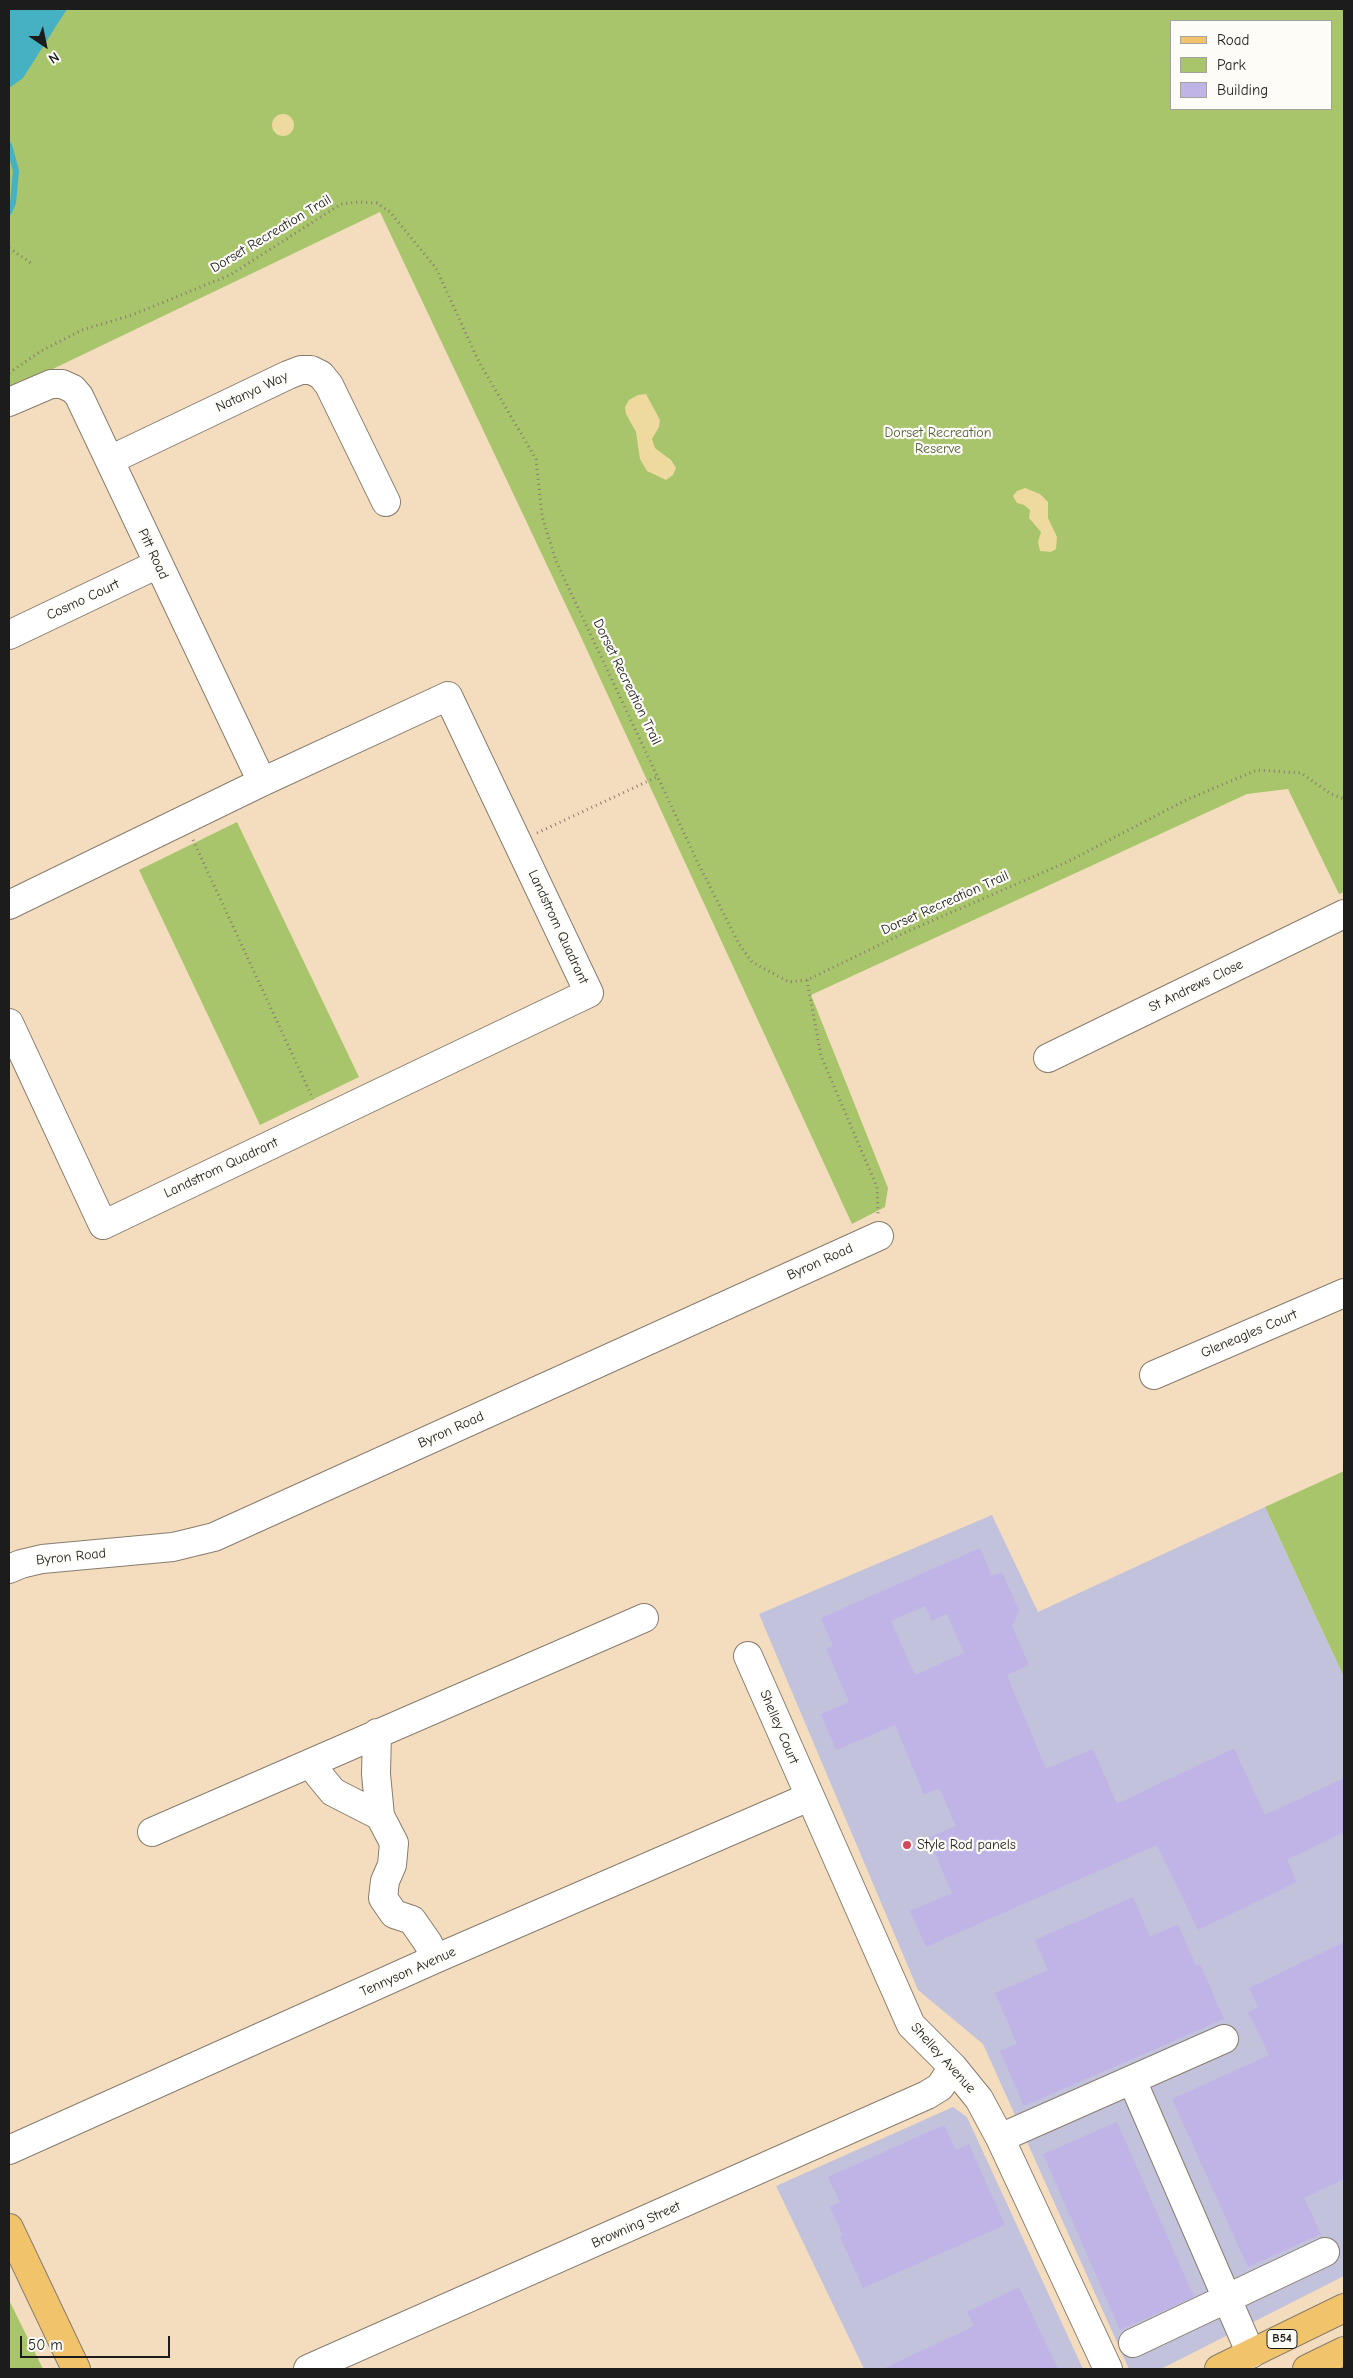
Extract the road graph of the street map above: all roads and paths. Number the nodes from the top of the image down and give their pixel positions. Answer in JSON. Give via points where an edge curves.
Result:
{"nodes":[{"id":1,"x":9,"y":248,"type":"edge"},
{"id":2,"x":31,"y":263,"type":"dead end"},
{"id":3,"x":9,"y":373,"type":"edge"},
{"id":4,"x":9,"y":402,"type":"edge"},
{"id":5,"x":110,"y":460,"type":"junction"},
{"id":6,"x":386,"y":502,"type":"dead end"},
{"id":7,"x":158,"y":564,"type":"junction"},
{"id":8,"x":9,"y":635,"type":"edge"},
{"id":9,"x":659,"y":776,"type":"junction"},
{"id":10,"x":262,"y":782,"type":"junction"},
{"id":11,"x":1344,"y":799,"type":"edge"},
{"id":12,"x":192,"y":839,"type":"dead end"},
{"id":13,"x":518,"y":841,"type":"junction"},
{"id":14,"x":9,"y":905,"type":"edge"},
{"id":15,"x":1344,"y":914,"type":"edge"},
{"id":16,"x":807,"y":980,"type":"junction"},
{"id":17,"x":9,"y":1023,"type":"edge"},
{"id":18,"x":1048,"y":1058,"type":"dead end"},
{"id":19,"x":314,"y":1101,"type":"dead end"},
{"id":20,"x":879,"y":1236,"type":"joint"},
{"id":21,"x":1344,"y":1293,"type":"edge"},
{"id":22,"x":1154,"y":1375,"type":"dead end"},
{"id":23,"x":9,"y":1569,"type":"edge"},
{"id":24,"x":644,"y":1618,"type":"dead end"},
{"id":25,"x":748,"y":1656,"type":"dead end"},
{"id":26,"x":377,"y":1733,"type":"junction"},
{"id":27,"x":310,"y":1764,"type":"junction"},
{"id":28,"x":809,"y":1797,"type":"junction"},
{"id":29,"x":380,"y":1816,"type":"junction"},
{"id":30,"x":152,"y":1832,"type":"dead end"},
{"id":31,"x":435,"y":1959,"type":"junction"},
{"id":32,"x":1224,"y":2039,"type":"dead end"},
{"id":33,"x":954,"y":2068,"type":"junction"},
{"id":34,"x":1132,"y":2080,"type":"junction"},
{"id":35,"x":1000,"y":2138,"type":"junction"},
{"id":36,"x":9,"y":2150,"type":"edge"},
{"id":37,"x":9,"y":2228,"type":"edge"},
{"id":38,"x":1324,"y":2252,"type":"dead end"},
{"id":39,"x":1226,"y":2299,"type":"junction"},
{"id":40,"x":1344,"y":2308,"type":"edge"},
{"id":41,"x":1132,"y":2343,"type":"dead end"},
{"id":42,"x":1344,"y":2351,"type":"edge"},
{"id":43,"x":1254,"y":2362,"type":"edge"},
{"id":44,"x":76,"y":2369,"type":"edge"},
{"id":45,"x":308,"y":2369,"type":"edge"},
{"id":46,"x":1108,"y":2369,"type":"edge"},
{"id":47,"x":1219,"y":2369,"type":"edge"},
{"id":48,"x":1306,"y":2369,"type":"edge"}],
"edges":[{"from":1,"to":2,"type":"path"},
{"from":3,"to":9,"type":"path","name":"Dorset Recreation Trail","via":[[41,351],[82,330],[148,309],[230,275],[340,204],[377,203],[390,212],[436,268],[479,362],[536,459],[542,516],[556,561]]},
{"from":4,"to":5,"type":"street","name":"Pitt Road","via":[[50,384],[62,384],[72,389],[79,396]]},
{"from":5,"to":6,"type":"street","name":"Natanya Way","via":[[288,375],[311,370],[330,385]]},
{"from":5,"to":7,"type":"street","name":"Pitt Road"},
{"from":7,"to":8,"type":"street","name":"Cosmo Court"},
{"from":7,"to":10,"type":"street","name":"Pitt Road"},
{"from":9,"to":13,"type":"path"},
{"from":9,"to":16,"type":"path","name":"Dorset Recreation Trail","via":[[704,874],[739,944],[752,962],[789,982]]},
{"from":10,"to":13,"type":"street","name":"Landstrom Quadrant","via":[[448,696]]},
{"from":10,"to":14,"type":"street","name":"Landstrom Quadrant"},
{"from":11,"to":16,"type":"path","name":"Dorset Recreation Trail","via":[[1301,773],[1257,770],[1186,800],[1069,861],[904,933]]},
{"from":12,"to":19,"type":"path"},
{"from":13,"to":17,"type":"street","name":"Landstrom Quadrant","via":[[589,993],[103,1225]]},
{"from":15,"to":18,"type":"street","name":"St Andrews Close"},
{"from":16,"to":20,"type":"path","via":[[821,1056],[878,1187]]},
{"from":20,"to":23,"type":"street","name":"Byron Road","via":[[214,1537],[173,1547],[42,1560]]},
{"from":21,"to":22,"type":"street","name":"Gleneagles Court"},
{"from":24,"to":26,"type":"street"},
{"from":25,"to":28,"type":"street","name":"Shelley Court"},
{"from":26,"to":27,"type":"street"},
{"from":26,"to":29,"type":"street"},
{"from":27,"to":29,"type":"street","via":[[333,1792]]},
{"from":27,"to":30,"type":"street"},
{"from":28,"to":31,"type":"street","name":"Tennyson Avenue"},
{"from":28,"to":33,"type":"street","name":"Shelley Avenue","via":[[912,2025]]},
{"from":29,"to":31,"type":"street","via":[[394,1843],[384,1898],[394,1914],[412,1920]]},
{"from":31,"to":36,"type":"street","name":"Tennyson Avenue"},
{"from":32,"to":34,"type":"street"},
{"from":33,"to":35,"type":"street","name":"Shelley Avenue","via":[[979,2098]]},
{"from":33,"to":45,"type":"street","name":"Browning Street","via":[[940,2088],[927,2095]]},
{"from":34,"to":35,"type":"street"},
{"from":34,"to":39,"type":"street"},
{"from":35,"to":46,"type":"street","name":"Shelley Avenue"},
{"from":37,"to":44,"type":"main road"},
{"from":38,"to":39,"type":"street"},
{"from":39,"to":41,"type":"street"},
{"from":39,"to":43,"type":"street"},
{"from":40,"to":43,"type":"main road","number":"B54"},
{"from":42,"to":48,"type":"main road"},
{"from":43,"to":47,"type":"main road","number":"B54"}]}
